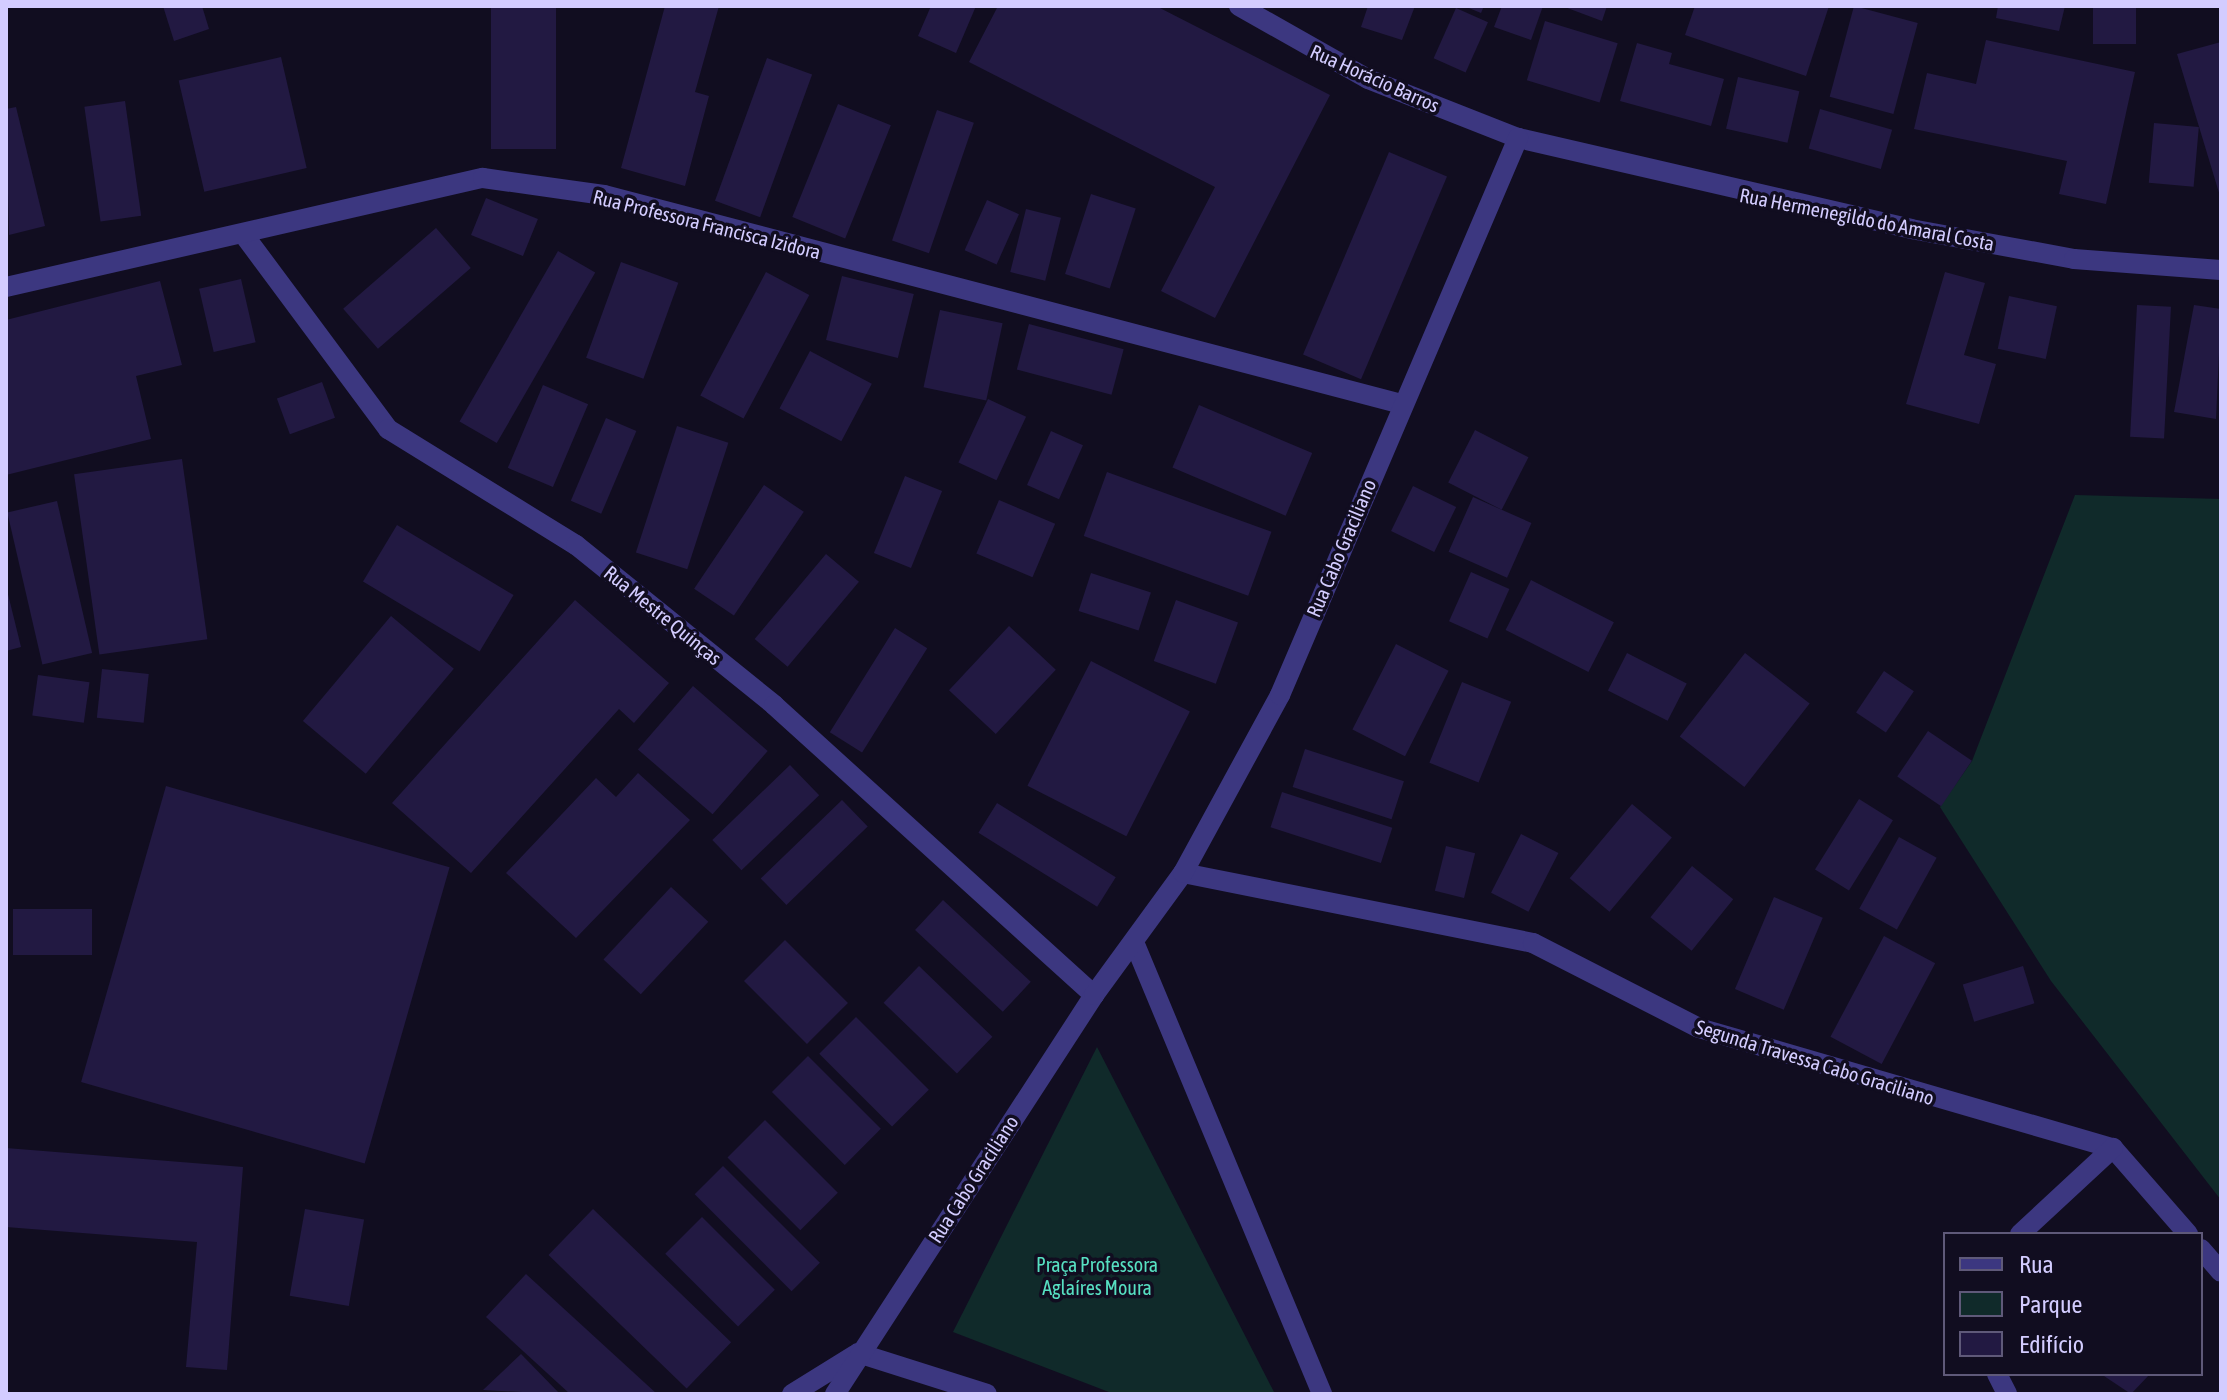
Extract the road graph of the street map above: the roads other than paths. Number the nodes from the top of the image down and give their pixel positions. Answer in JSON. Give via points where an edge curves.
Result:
{"nodes":[{"id":1,"x":1239,"y":6,"type":"edge"},
{"id":2,"x":1518,"y":138,"type":"junction"},
{"id":3,"x":244,"y":235,"type":"junction"},
{"id":4,"x":2221,"y":270,"type":"edge"},
{"id":5,"x":6,"y":287,"type":"edge"},
{"id":6,"x":1402,"y":404,"type":"junction"},
{"id":7,"x":1183,"y":873,"type":"junction"},
{"id":8,"x":1134,"y":942,"type":"junction"},
{"id":9,"x":1094,"y":995,"type":"junction"},
{"id":10,"x":2113,"y":1148,"type":"junction"},
{"id":11,"x":2022,"y":1232,"type":"edge"},
{"id":12,"x":2186,"y":1232,"type":"edge"},
{"id":13,"x":2203,"y":1251,"type":"edge"},
{"id":14,"x":2221,"y":1272,"type":"edge"},
{"id":15,"x":858,"y":1353,"type":"junction"},
{"id":16,"x":1998,"y":1376,"type":"edge"},
{"id":17,"x":792,"y":1394,"type":"edge"},
{"id":18,"x":835,"y":1394,"type":"edge"},
{"id":19,"x":987,"y":1394,"type":"edge"},
{"id":20,"x":1322,"y":1394,"type":"edge"},
{"id":21,"x":2007,"y":1394,"type":"edge"}],
"edges":[{"from":1,"to":2,"type":"street","name":"Rua Horácio Barros","via":[[1368,79]]},
{"from":2,"to":4,"type":"street","name":"Rua Hermenegildo do Amaral Costa","via":[[1911,229],[2074,259]]},
{"from":2,"to":6,"type":"street","name":"Rua Cabo Graciliano"},
{"from":3,"to":5,"type":"street","name":"Rua Professora Francisca Izidora"},
{"from":3,"to":6,"type":"street","name":"Rua Professora Francisca Izidora","via":[[483,178],[604,195]]},
{"from":3,"to":9,"type":"street","name":"Rua Mestre Quinças","via":[[388,429],[576,545],[774,705]]},
{"from":6,"to":7,"type":"street","name":"Rua Cabo Graciliano","via":[[1280,695]]},
{"from":7,"to":8,"type":"street","name":"Rua Cabo Graciliano"},
{"from":7,"to":10,"type":"street","name":"Segunda Travessa Cabo Graciliano","via":[[1533,943],[1699,1028]]},
{"from":8,"to":9,"type":"street","name":"Rua Cabo Graciliano"},
{"from":8,"to":20,"type":"street"},
{"from":9,"to":15,"type":"street","name":"Rua Cabo Graciliano"},
{"from":10,"to":11,"type":"street"},
{"from":10,"to":12,"type":"street"},
{"from":13,"to":14,"type":"street"},
{"from":15,"to":17,"type":"street","name":"Rua Cabo Graciliano"},
{"from":15,"to":18,"type":"street"},
{"from":15,"to":19,"type":"street"},
{"from":16,"to":21,"type":"street"}]}
